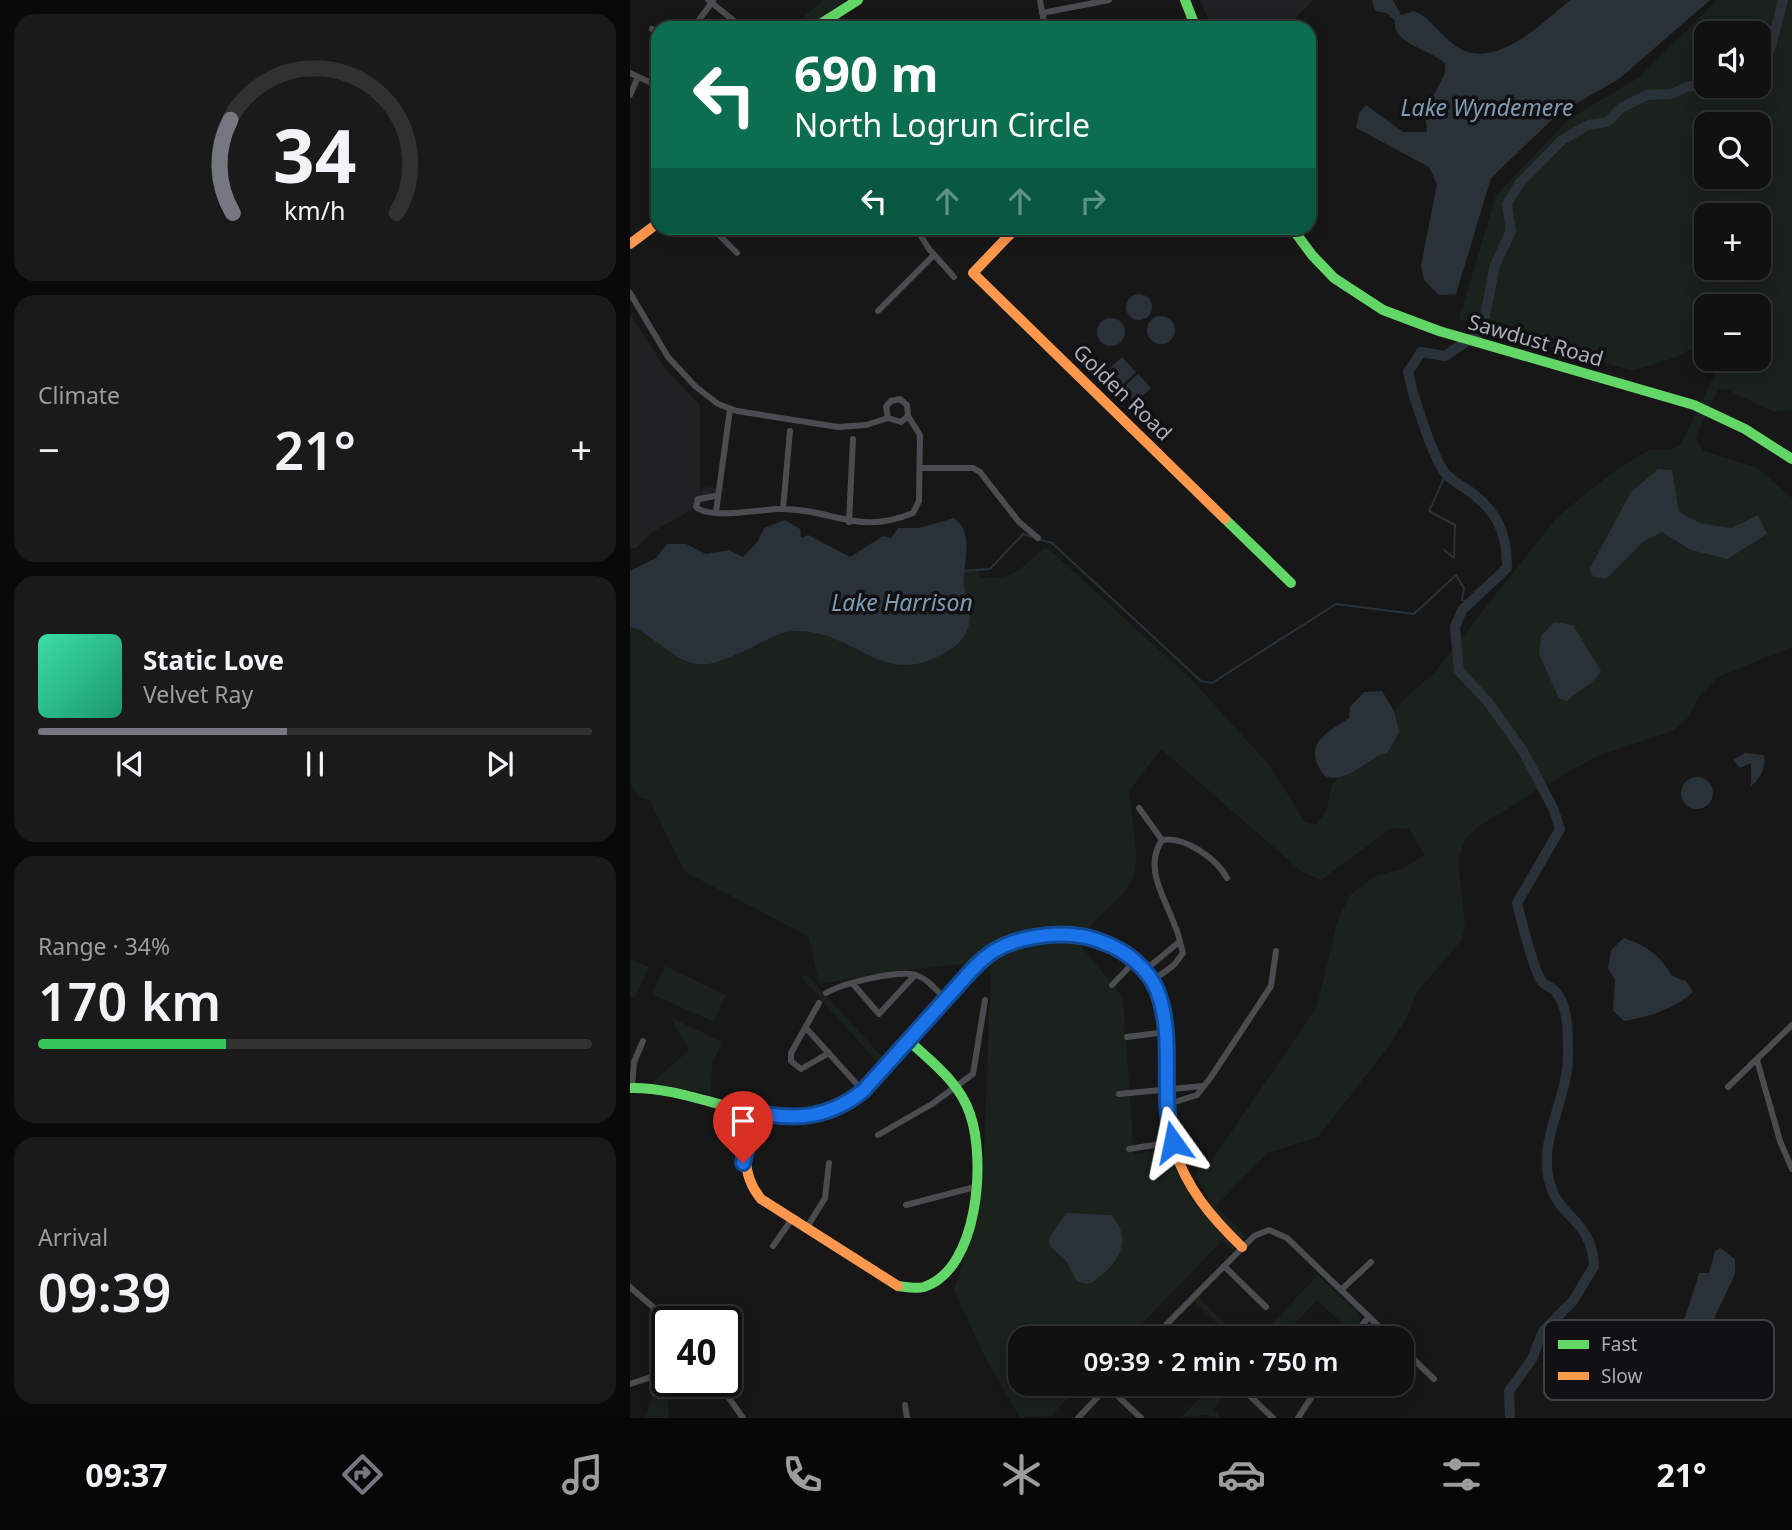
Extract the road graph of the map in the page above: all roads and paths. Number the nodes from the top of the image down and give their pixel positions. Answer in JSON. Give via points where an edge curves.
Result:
{"nodes":[{"id":1,"x":858,"y":0,"type":"edge"},
{"id":2,"x":1040,"y":0,"type":"edge"},
{"id":3,"x":1109,"y":0,"type":"edge"},
{"id":4,"x":1185,"y":0,"type":"edge"},
{"id":5,"x":711,"y":1,"type":"edge"},
{"id":6,"x":1042,"y":13,"type":"junction"},
{"id":7,"x":698,"y":21,"type":"edge"},
{"id":8,"x":735,"y":21,"type":"edge"},
{"id":9,"x":825,"y":21,"type":"edge"},
{"id":10,"x":1044,"y":21,"type":"edge"},
{"id":11,"x":1193,"y":21,"type":"edge"},
{"id":12,"x":630,"y":73,"type":"edge"},
{"id":13,"x":638,"y":77,"type":"junction"},
{"id":14,"x":651,"y":83,"type":"edge"},
{"id":15,"x":630,"y":95,"type":"edge"},
{"id":16,"x":651,"y":228,"type":"edge"},
{"id":17,"x":719,"y":235,"type":"edge"},
{"id":18,"x":921,"y":235,"type":"edge"},
{"id":19,"x":1009,"y":235,"type":"edge"},
{"id":20,"x":1297,"y":235,"type":"edge"},
{"id":21,"x":630,"y":244,"type":"edge"},
{"id":22,"x":737,"y":253,"type":"dead end"},
{"id":23,"x":934,"y":255,"type":"junction"},
{"id":24,"x":954,"y":276,"type":"dead end"},
{"id":25,"x":630,"y":293,"type":"edge"},
{"id":26,"x":878,"y":312,"type":"dead end"},
{"id":27,"x":730,"y":410,"type":"junction"},
{"id":28,"x":908,"y":416,"type":"junction"},
{"id":29,"x":888,"y":418,"type":"junction"},
{"id":30,"x":790,"y":431,"type":"dead end"},
{"id":31,"x":853,"y":439,"type":"dead end"},
{"id":32,"x":1792,"y":458,"type":"edge"},
{"id":33,"x":920,"y":468,"type":"junction"},
{"id":34,"x":716,"y":496,"type":"junction"},
{"id":35,"x":783,"y":509,"type":"junction"},
{"id":36,"x":716,"y":512,"type":"junction"},
{"id":37,"x":849,"y":522,"type":"junction"},
{"id":38,"x":1038,"y":538,"type":"dead end"},
{"id":39,"x":1291,"y":583,"type":"dead end"},
{"id":40,"x":1139,"y":808,"type":"dead end"},
{"id":41,"x":1162,"y":840,"type":"junction"},
{"id":42,"x":1227,"y":878,"type":"dead end"},
{"id":43,"x":1179,"y":942,"type":"junction"},
{"id":44,"x":1276,"y":951,"type":"dead end"},
{"id":45,"x":1135,"y":961,"type":"junction"},
{"id":46,"x":1144,"y":971,"type":"junction"},
{"id":47,"x":915,"y":975,"type":"junction"},
{"id":48,"x":1152,"y":981,"type":"junction"},
{"id":49,"x":853,"y":984,"type":"junction"},
{"id":50,"x":1112,"y":985,"type":"dead end"},
{"id":51,"x":826,"y":993,"type":"dead end"},
{"id":52,"x":946,"y":1000,"type":"junction"},
{"id":53,"x":985,"y":1000,"type":"dead end"},
{"id":54,"x":819,"y":1003,"type":"dead end"},
{"id":55,"x":1792,"y":1025,"type":"edge"},
{"id":56,"x":806,"y":1028,"type":"junction"},
{"id":57,"x":1166,"y":1032,"type":"junction"},
{"id":58,"x":1127,"y":1037,"type":"dead end"},
{"id":59,"x":643,"y":1041,"type":"dead end"},
{"id":60,"x":909,"y":1041,"type":"junction"},
{"id":61,"x":829,"y":1054,"type":"junction"},
{"id":62,"x":1757,"y":1060,"type":"junction"},
{"id":63,"x":1204,"y":1086,"type":"junction"},
{"id":64,"x":1728,"y":1087,"type":"dead end"},
{"id":65,"x":631,"y":1088,"type":"edge"},
{"id":66,"x":957,"y":1088,"type":"junction"},
{"id":67,"x":1165,"y":1088,"type":"junction"},
{"id":68,"x":863,"y":1091,"type":"junction"},
{"id":69,"x":1119,"y":1094,"type":"dead end"},
{"id":70,"x":1165,"y":1105,"type":"junction"},
{"id":71,"x":755,"y":1112,"type":"junction"},
{"id":72,"x":878,"y":1135,"type":"dead end"},
{"id":73,"x":1173,"y":1142,"type":"junction"},
{"id":74,"x":1129,"y":1149,"type":"dead end"},
{"id":75,"x":829,"y":1163,"type":"dead end"},
{"id":76,"x":1792,"y":1169,"type":"edge"},
{"id":77,"x":975,"y":1187,"type":"junction"},
{"id":78,"x":906,"y":1205,"type":"dead end"},
{"id":79,"x":792,"y":1219,"type":"junction"},
{"id":80,"x":806,"y":1229,"type":"junction"},
{"id":81,"x":773,"y":1246,"type":"dead end"},
{"id":82,"x":1242,"y":1247,"type":"junction"},
{"id":83,"x":1371,"y":1262,"type":"dead end"},
{"id":84,"x":1224,"y":1266,"type":"junction"},
{"id":85,"x":630,"y":1287,"type":"edge"},
{"id":86,"x":1341,"y":1290,"type":"junction"},
{"id":87,"x":652,"y":1306,"type":"edge"},
{"id":88,"x":1266,"y":1307,"type":"dead end"},
{"id":89,"x":1369,"y":1317,"type":"junction"},
{"id":90,"x":1165,"y":1326,"type":"edge"},
{"id":91,"x":1361,"y":1326,"type":"edge"},
{"id":92,"x":1378,"y":1326,"type":"edge"},
{"id":93,"x":1414,"y":1360,"type":"edge"},
{"id":94,"x":651,"y":1377,"type":"edge"},
{"id":95,"x":1434,"y":1379,"type":"dead end"},
{"id":96,"x":630,"y":1384,"type":"edge"},
{"id":97,"x":1099,"y":1396,"type":"edge"},
{"id":98,"x":1120,"y":1396,"type":"edge"},
{"id":99,"x":1250,"y":1396,"type":"edge"},
{"id":100,"x":1312,"y":1396,"type":"edge"},
{"id":101,"x":728,"y":1397,"type":"edge"},
{"id":102,"x":905,"y":1405,"type":"dead end"},
{"id":103,"x":743,"y":1418,"type":"edge"},
{"id":104,"x":907,"y":1418,"type":"edge"},
{"id":105,"x":1078,"y":1418,"type":"edge"},
{"id":106,"x":1141,"y":1418,"type":"edge"},
{"id":107,"x":1273,"y":1418,"type":"edge"},
{"id":108,"x":1298,"y":1418,"type":"edge"}],
"edges":[{"from":1,"to":9,"type":"street"},
{"from":2,"to":6,"type":"street"},
{"from":3,"to":6,"type":"street"},
{"from":4,"to":11,"type":"street"},
{"from":5,"to":7,"type":"street"},
{"from":5,"to":8,"type":"street"},
{"from":6,"to":10,"type":"street"},
{"from":12,"to":13,"type":"street"},
{"from":13,"to":14,"type":"street"},
{"from":13,"to":15,"type":"street"},
{"from":16,"to":21,"type":"street"},
{"from":17,"to":22,"type":"street"},
{"from":18,"to":23,"type":"street"},
{"from":19,"to":39,"type":"street","name":"Golden Road","via":[[973,273]]},
{"from":20,"to":32,"type":"street","name":"Sawdust Road","via":[[1313,258],[1357,297],[1409,323],[1698,407]]},
{"from":23,"to":24,"type":"street"},
{"from":23,"to":26,"type":"street"},
{"from":25,"to":27,"type":"street","via":[[681,373]]},
{"from":27,"to":29,"type":"street","via":[[850,427]]},
{"from":27,"to":34,"type":"street"},
{"from":28,"to":29,"type":"street","via":[[897,423]]},
{"from":28,"to":29,"type":"street","via":[[907,405],[895,399],[886,407]]},
{"from":28,"to":33,"type":"street","via":[[920,435]]},
{"from":30,"to":35,"type":"street"},
{"from":31,"to":37,"type":"street"},
{"from":33,"to":37,"type":"street","via":[[914,513],[882,524]]},
{"from":33,"to":38,"type":"street","via":[[973,468],[980,472],[1018,522]]},
{"from":34,"to":36,"type":"street"},
{"from":34,"to":36,"type":"street","via":[[698,499],[696,507]]},
{"from":35,"to":36,"type":"street"},
{"from":35,"to":37,"type":"street"},
{"from":40,"to":41,"type":"street"},
{"from":41,"to":42,"type":"street","via":[[1186,844],[1220,865]]},
{"from":41,"to":43,"type":"street","via":[[1154,857],[1155,875]]},
{"from":43,"to":46,"type":"street"},
{"from":43,"to":48,"type":"street","via":[[1183,953]]},
{"from":44,"to":63,"type":"street","via":[[1265,996]]},
{"from":45,"to":46,"type":"street"},
{"from":45,"to":50,"type":"street"},
{"from":45,"to":52,"type":"street","via":[[1095,939],[1069,935],[1032,938],[989,954]]},
{"from":46,"to":48,"type":"street"},
{"from":47,"to":49,"type":"street","via":[[898,973]]},
{"from":47,"to":49,"type":"street","via":[[879,1014]]},
{"from":47,"to":52,"type":"street"},
{"from":48,"to":57,"type":"street"},
{"from":49,"to":51,"type":"street"},
{"from":52,"to":60,"type":"street"},
{"from":53,"to":66,"type":"street","via":[[976,1068]]},
{"from":54,"to":56,"type":"street"},
{"from":55,"to":62,"type":"street"},
{"from":56,"to":61,"type":"street"},
{"from":56,"to":61,"type":"street","via":[[791,1053],[795,1066],[809,1067]]},
{"from":57,"to":58,"type":"street"},
{"from":57,"to":67,"type":"street"},
{"from":59,"to":65,"type":"street"},
{"from":60,"to":66,"type":"street"},
{"from":60,"to":68,"type":"street"},
{"from":61,"to":68,"type":"street"},
{"from":62,"to":64,"type":"street"},
{"from":62,"to":76,"type":"street"},
{"from":63,"to":67,"type":"street","via":[[1177,1091]]},
{"from":63,"to":70,"type":"street","via":[[1186,1101]]},
{"from":65,"to":71,"type":"street","via":[[668,1090]]},
{"from":66,"to":72,"type":"street"},
{"from":66,"to":77,"type":"street","via":[[974,1130]]},
{"from":67,"to":69,"type":"street"},
{"from":67,"to":70,"type":"street"},
{"from":68,"to":71,"type":"street","via":[[819,1115],[795,1118]]},
{"from":70,"to":73,"type":"street"},
{"from":71,"to":79,"type":"street","via":[[744,1154],[747,1179],[761,1199]]},
{"from":73,"to":74,"type":"street"},
{"from":73,"to":82,"type":"street","via":[[1198,1202]]},
{"from":75,"to":80,"type":"street","via":[[825,1198]]},
{"from":77,"to":78,"type":"street"},
{"from":77,"to":80,"type":"street","via":[[968,1229],[953,1269],[923,1289],[906,1289],[885,1281]]},
{"from":79,"to":80,"type":"street"},
{"from":79,"to":81,"type":"street"},
{"from":82,"to":84,"type":"street"},
{"from":82,"to":86,"type":"street","via":[[1254,1236],[1269,1230],[1279,1232]]},
{"from":83,"to":86,"type":"street"},
{"from":84,"to":88,"type":"street"},
{"from":84,"to":90,"type":"street"},
{"from":85,"to":87,"type":"street"},
{"from":86,"to":89,"type":"street"},
{"from":89,"to":91,"type":"street"},
{"from":89,"to":92,"type":"street"},
{"from":93,"to":95,"type":"street"},
{"from":94,"to":96,"type":"street"},
{"from":97,"to":105,"type":"street"},
{"from":98,"to":106,"type":"street"},
{"from":99,"to":107,"type":"street"},
{"from":100,"to":108,"type":"street"},
{"from":101,"to":103,"type":"street"},
{"from":102,"to":104,"type":"street"}]}
